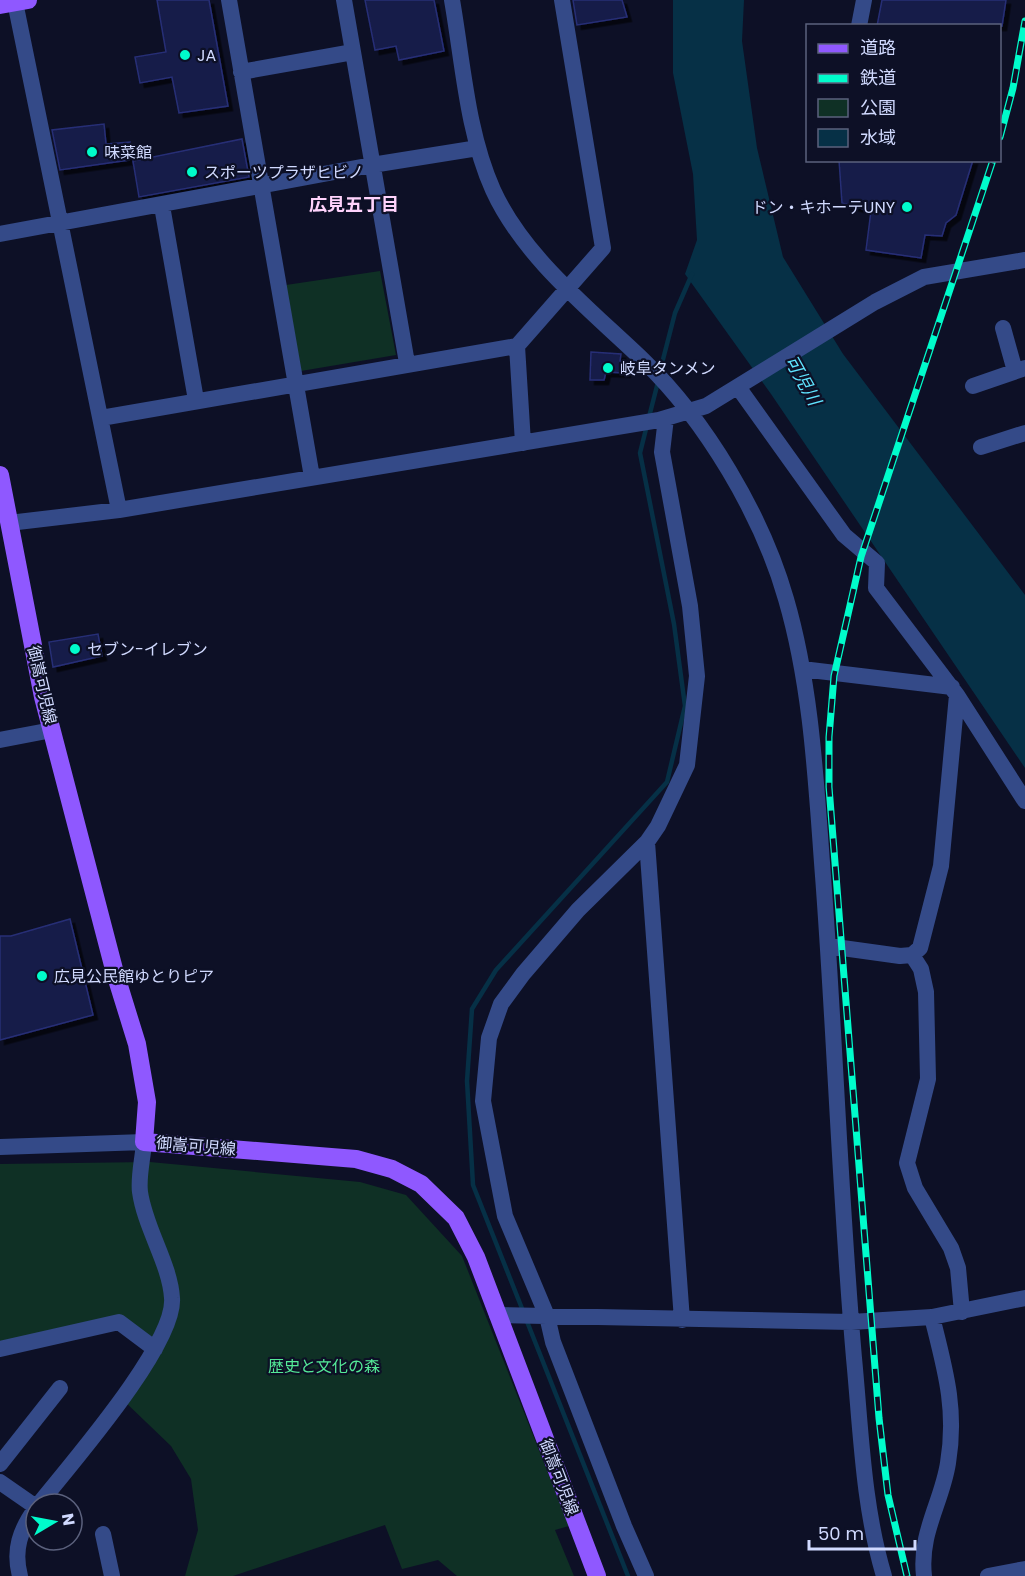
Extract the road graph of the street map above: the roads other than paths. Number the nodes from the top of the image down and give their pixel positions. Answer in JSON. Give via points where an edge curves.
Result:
{"nodes":[{"id":1,"x":229,"y":0,"type":"edge"},
{"id":2,"x":344,"y":0,"type":"edge"},
{"id":3,"x":452,"y":0,"type":"edge"},
{"id":4,"x":562,"y":0,"type":"edge"},
{"id":5,"x":864,"y":0,"type":"edge"},
{"id":6,"x":14,"y":2,"type":"edge"},
{"id":7,"x":859,"y":24,"type":"edge"},
{"id":8,"x":353,"y":52,"type":"junction"},
{"id":9,"x":241,"y":72,"type":"junction"},
{"id":10,"x":478,"y":148,"type":"junction"},
{"id":11,"x":372,"y":165,"type":"junction"},
{"id":12,"x":261,"y":187,"type":"junction"},
{"id":13,"x":162,"y":206,"type":"junction"},
{"id":14,"x":60,"y":222,"type":"junction"},
{"id":15,"x":0,"y":234,"type":"edge"},
{"id":16,"x":1025,"y":260,"type":"edge"},
{"id":17,"x":565,"y":288,"type":"junction"},
{"id":18,"x":1003,"y":328,"type":"dead end"},
{"id":19,"x":517,"y":346,"type":"junction"},
{"id":20,"x":407,"y":363,"type":"junction"},
{"id":21,"x":1020,"y":370,"type":"edge"},
{"id":22,"x":296,"y":383,"type":"junction"},
{"id":23,"x":743,"y":384,"type":"junction"},
{"id":24,"x":973,"y":386,"type":"dead end"},
{"id":25,"x":196,"y":400,"type":"junction"},
{"id":26,"x":687,"y":411,"type":"junction"},
{"id":27,"x":101,"y":418,"type":"junction"},
{"id":28,"x":663,"y":419,"type":"junction"},
{"id":29,"x":1025,"y":433,"type":"edge"},
{"id":30,"x":523,"y":443,"type":"junction"},
{"id":31,"x":981,"y":447,"type":"dead end"},
{"id":32,"x":0,"y":475,"type":"edge"},
{"id":33,"x":312,"y":477,"type":"junction"},
{"id":34,"x":120,"y":510,"type":"junction"},
{"id":35,"x":5,"y":512,"type":"edge"},
{"id":36,"x":802,"y":669,"type":"junction"},
{"id":37,"x":955,"y":691,"type":"junction"},
{"id":38,"x":52,"y":730,"type":"junction"},
{"id":39,"x":0,"y":740,"type":"edge"},
{"id":40,"x":1025,"y":801,"type":"edge"},
{"id":41,"x":647,"y":842,"type":"junction"},
{"id":42,"x":828,"y":946,"type":"junction"},
{"id":43,"x":912,"y":955,"type":"junction"},
{"id":44,"x":144,"y":1142,"type":"junction"},
{"id":45,"x":0,"y":1147,"type":"edge"},
{"id":46,"x":1025,"y":1298,"type":"edge"},
{"id":47,"x":962,"y":1312,"type":"junction"},
{"id":48,"x":497,"y":1315,"type":"junction"},
{"id":49,"x":547,"y":1316,"type":"junction"},
{"id":50,"x":932,"y":1317,"type":"junction"},
{"id":51,"x":682,"y":1320,"type":"junction"},
{"id":52,"x":851,"y":1322,"type":"junction"},
{"id":53,"x":0,"y":1349,"type":"edge"},
{"id":54,"x":155,"y":1349,"type":"junction"},
{"id":55,"x":60,"y":1389,"type":"dead end"},
{"id":56,"x":0,"y":1464,"type":"edge"},
{"id":57,"x":0,"y":1482,"type":"edge"},
{"id":58,"x":48,"y":1492,"type":"edge"},
{"id":59,"x":24,"y":1498,"type":"edge"},
{"id":60,"x":24,"y":1527,"type":"edge"},
{"id":61,"x":103,"y":1534,"type":"dead end"},
{"id":62,"x":1025,"y":1569,"type":"edge"},
{"id":63,"x":20,"y":1576,"type":"edge"},
{"id":64,"x":112,"y":1576,"type":"edge"},
{"id":65,"x":597,"y":1576,"type":"edge"},
{"id":66,"x":646,"y":1576,"type":"edge"},
{"id":67,"x":884,"y":1576,"type":"edge"},
{"id":68,"x":924,"y":1576,"type":"edge"},
{"id":69,"x":988,"y":1576,"type":"edge"}],
"edges":[{"from":1,"to":9,"type":"street"},
{"from":2,"to":8,"type":"street"},
{"from":3,"to":10,"type":"street"},
{"from":4,"to":17,"type":"street","via":[[603,248]]},
{"from":5,"to":7,"type":"street"},
{"from":6,"to":14,"type":"street"},
{"from":8,"to":9,"type":"street"},
{"from":8,"to":11,"type":"street"},
{"from":9,"to":12,"type":"street"},
{"from":10,"to":11,"type":"street"},
{"from":10,"to":17,"type":"street","via":[[494,193]]},
{"from":11,"to":12,"type":"street"},
{"from":11,"to":20,"type":"street"},
{"from":12,"to":13,"type":"street"},
{"from":12,"to":22,"type":"street"},
{"from":13,"to":14,"type":"street"},
{"from":13,"to":25,"type":"street"},
{"from":14,"to":15,"type":"street"},
{"from":14,"to":27,"type":"street"},
{"from":16,"to":23,"type":"street","via":[[924,277],[875,302]]},
{"from":17,"to":19,"type":"street"},
{"from":17,"to":26,"type":"street","via":[[646,363]]},
{"from":18,"to":21,"type":"street"},
{"from":19,"to":20,"type":"street"},
{"from":19,"to":30,"type":"street"},
{"from":20,"to":22,"type":"street"},
{"from":21,"to":24,"type":"street"},
{"from":22,"to":25,"type":"street"},
{"from":22,"to":33,"type":"street"},
{"from":23,"to":26,"type":"street","via":[[706,406]]},
{"from":23,"to":37,"type":"street","via":[[844,535],[877,562],[876,588]]},
{"from":25,"to":27,"type":"street"},
{"from":26,"to":28,"type":"street"},
{"from":26,"to":36,"type":"street","via":[[728,471],[765,542],[786,598]]},
{"from":27,"to":34,"type":"street"},
{"from":28,"to":30,"type":"street"},
{"from":28,"to":41,"type":"street","via":[[662,453],[690,606],[697,676],[687,765]]},
{"from":29,"to":31,"type":"street"},
{"from":30,"to":33,"type":"street"},
{"from":32,"to":35,"type":"main road","name":"御嵩可児線"},
{"from":33,"to":34,"type":"street"},
{"from":34,"to":35,"type":"street"},
{"from":35,"to":38,"type":"main road","name":"御嵩可児線"},
{"from":36,"to":37,"type":"street"},
{"from":36,"to":42,"type":"street"},
{"from":37,"to":40,"type":"street"},
{"from":37,"to":43,"type":"street","via":[[940,866],[920,948]]},
{"from":38,"to":39,"type":"street"},
{"from":38,"to":44,"type":"main road","name":"御嵩可児線","via":[[137,1044],[147,1102]]},
{"from":41,"to":49,"type":"street","via":[[578,910],[523,974],[501,1004],[489,1038],[483,1101],[496,1173],[505,1216]]},
{"from":41,"to":51,"type":"street"},
{"from":42,"to":43,"type":"street"},
{"from":42,"to":52,"type":"street"},
{"from":43,"to":47,"type":"street","via":[[921,969],[926,992],[928,1079],[907,1163],[915,1188],[951,1248],[958,1268]]},
{"from":44,"to":45,"type":"street"},
{"from":44,"to":48,"type":"main road","name":"御嵩可児線","via":[[356,1159],[392,1169],[421,1184],[456,1218],[476,1257]]},
{"from":44,"to":54,"type":"street","via":[[140,1191],[172,1298],[170,1320]]},
{"from":46,"to":47,"type":"street"},
{"from":47,"to":50,"type":"street"},
{"from":48,"to":49,"type":"street"},
{"from":48,"to":65,"type":"main road","name":"御嵩可児線"},
{"from":49,"to":51,"type":"street"},
{"from":49,"to":66,"type":"street","via":[[553,1342]]},
{"from":50,"to":52,"type":"street"},
{"from":50,"to":68,"type":"street","via":[[953,1408],[948,1465],[927,1529]]},
{"from":51,"to":52,"type":"street"},
{"from":52,"to":67,"type":"street","via":[[865,1479]]},
{"from":53,"to":54,"type":"street","via":[[119,1322]]},
{"from":54,"to":58,"type":"street"},
{"from":55,"to":56,"type":"street"},
{"from":57,"to":59,"type":"street"},
{"from":60,"to":63,"type":"street","via":[[15,1558]]},
{"from":61,"to":64,"type":"street"},
{"from":62,"to":69,"type":"street"}]}
